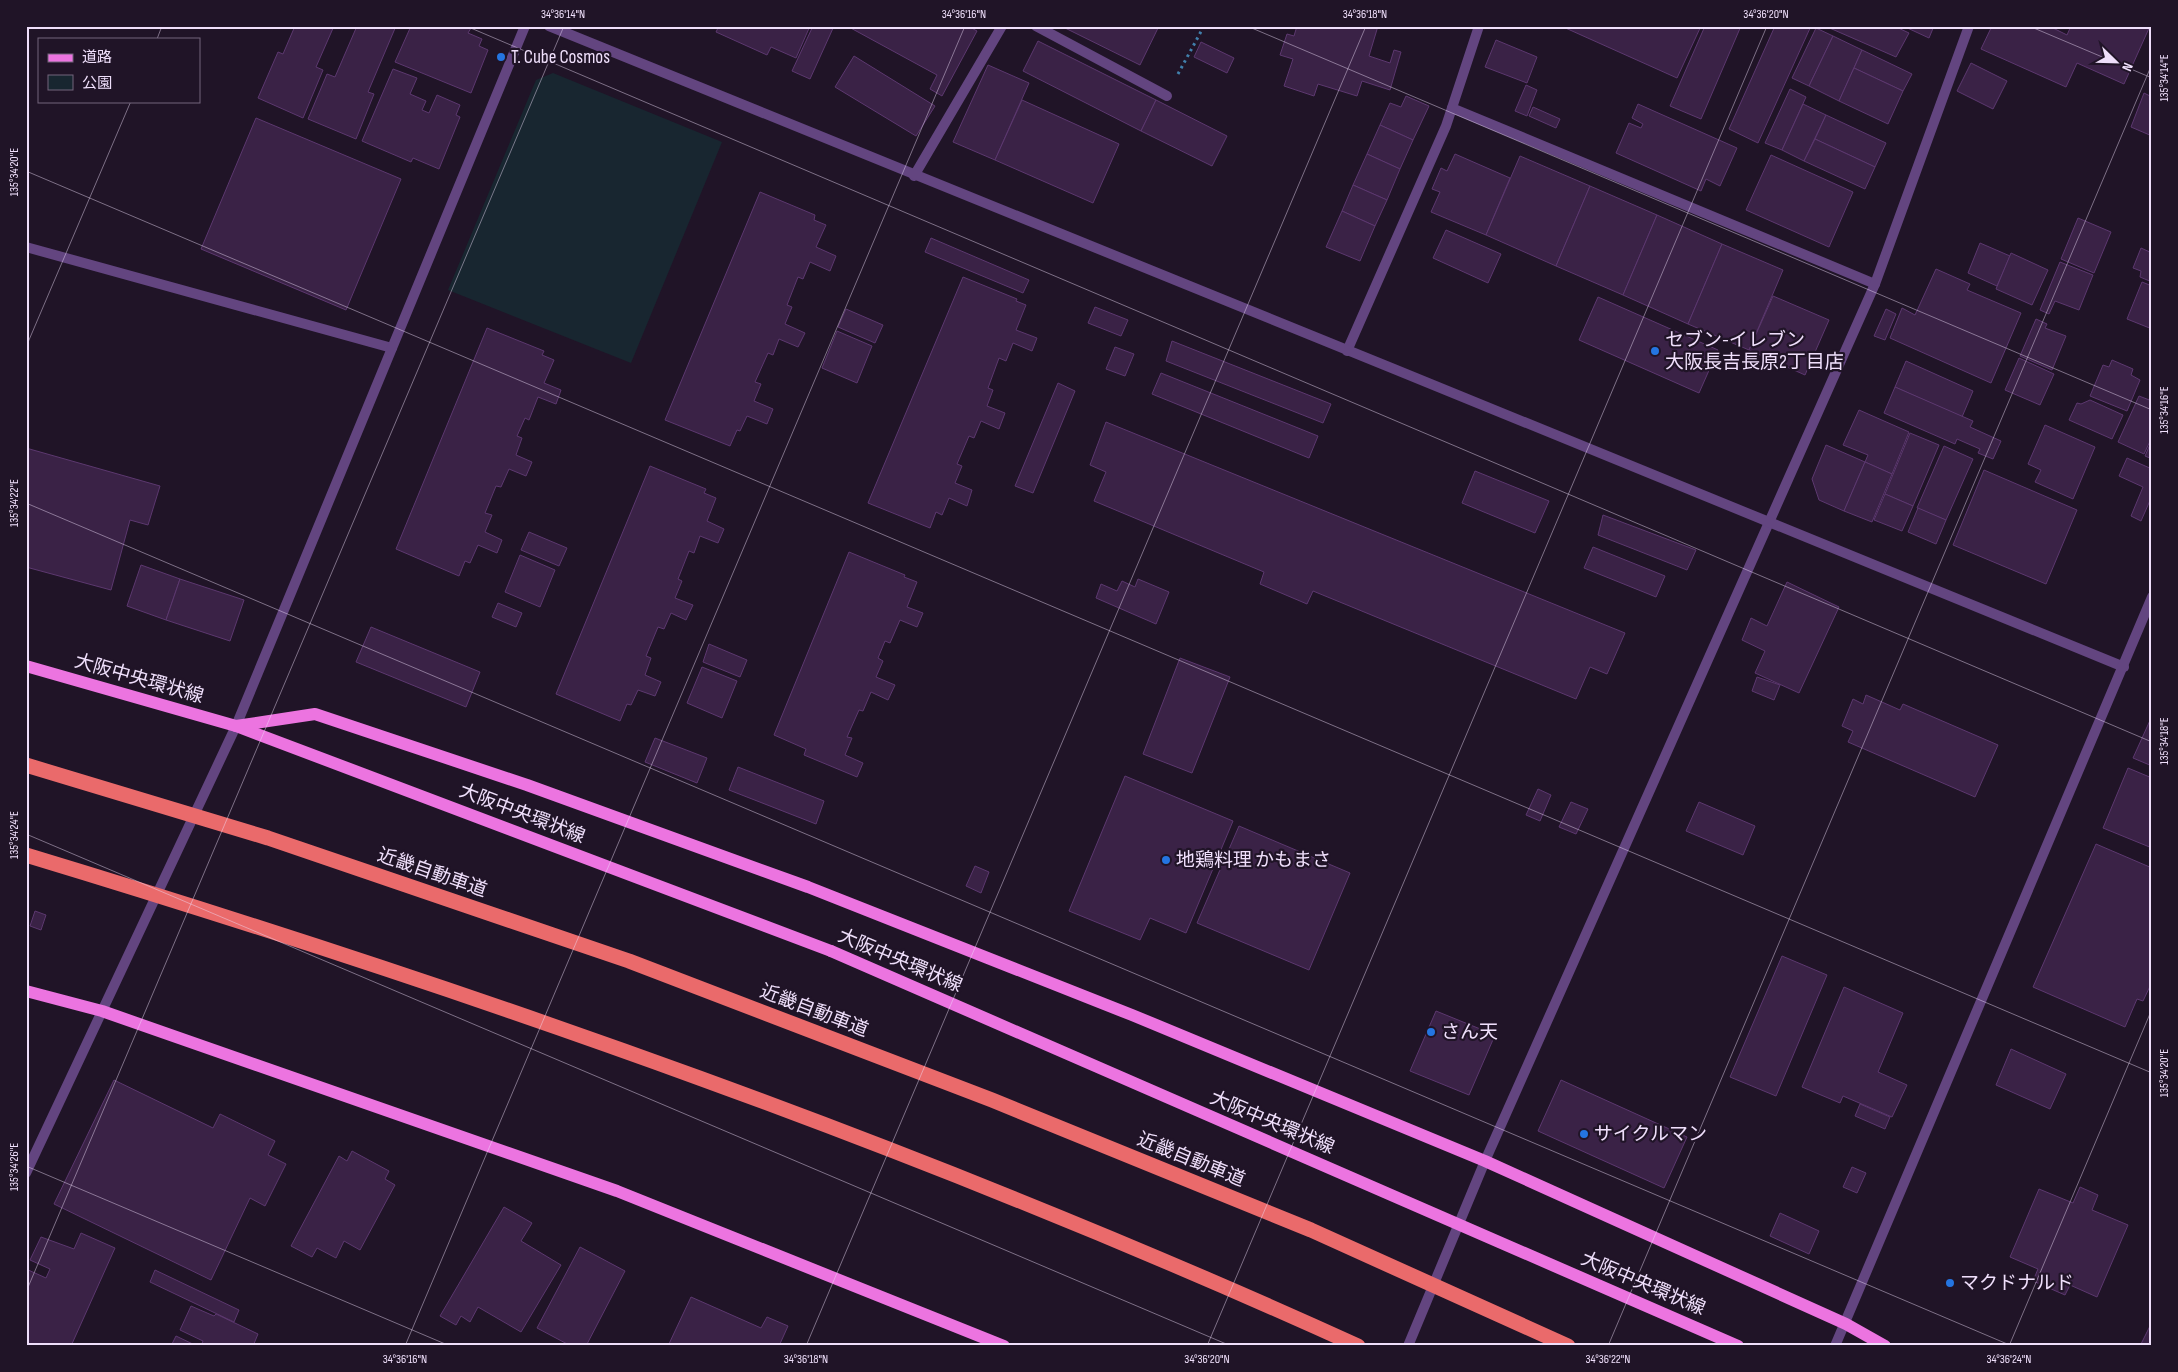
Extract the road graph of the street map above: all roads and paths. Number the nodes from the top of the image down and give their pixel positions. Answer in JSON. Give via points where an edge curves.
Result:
{"nodes":[{"id":1,"x":525,"y":26,"type":"edge"},
{"id":2,"x":549,"y":26,"type":"edge"},
{"id":3,"x":1002,"y":26,"type":"edge"},
{"id":4,"x":1036,"y":26,"type":"edge"},
{"id":5,"x":1204,"y":26,"type":"edge"},
{"id":6,"x":1479,"y":26,"type":"edge"},
{"id":7,"x":1969,"y":26,"type":"edge"},
{"id":8,"x":1166,"y":96,"type":"joint"},
{"id":9,"x":1452,"y":108,"type":"junction"},
{"id":10,"x":914,"y":176,"type":"junction"},
{"id":11,"x":26,"y":247,"type":"edge"},
{"id":12,"x":1875,"y":284,"type":"junction"},
{"id":13,"x":392,"y":348,"type":"junction"},
{"id":14,"x":1347,"y":351,"type":"junction"},
{"id":15,"x":1770,"y":520,"type":"junction"},
{"id":16,"x":2152,"y":597,"type":"edge"},
{"id":17,"x":26,"y":666,"type":"edge"},
{"id":18,"x":2124,"y":667,"type":"junction"},
{"id":19,"x":236,"y":726,"type":"junction"},
{"id":20,"x":26,"y":764,"type":"edge"},
{"id":21,"x":26,"y":855,"type":"edge"},
{"id":22,"x":26,"y":991,"type":"edge"},
{"id":23,"x":102,"y":1011,"type":"junction"},
{"id":24,"x":1485,"y":1161,"type":"junction"},
{"id":25,"x":26,"y":1173,"type":"edge"},
{"id":26,"x":1846,"y":1324,"type":"junction"},
{"id":27,"x":1004,"y":1346,"type":"edge"},
{"id":28,"x":1358,"y":1346,"type":"edge"},
{"id":29,"x":1408,"y":1346,"type":"edge"},
{"id":30,"x":1568,"y":1346,"type":"edge"},
{"id":31,"x":1738,"y":1346,"type":"edge"},
{"id":32,"x":1835,"y":1346,"type":"edge"},
{"id":33,"x":1885,"y":1346,"type":"edge"}],
"edges":[{"from":1,"to":13,"type":"street"},
{"from":2,"to":10,"type":"street"},
{"from":3,"to":10,"type":"street"},
{"from":4,"to":8,"type":"street"},
{"from":5,"to":8,"type":"path"},
{"from":6,"to":9,"type":"street"},
{"from":7,"to":12,"type":"street"},
{"from":9,"to":12,"type":"street"},
{"from":9,"to":14,"type":"street"},
{"from":10,"to":14,"type":"street"},
{"from":11,"to":13,"type":"street"},
{"from":12,"to":15,"type":"street"},
{"from":13,"to":19,"type":"street"},
{"from":14,"to":15,"type":"street"},
{"from":15,"to":18,"type":"street"},
{"from":15,"to":24,"type":"street"},
{"from":16,"to":18,"type":"street"},
{"from":17,"to":19,"type":"main road","name":"大阪中央環状線"},
{"from":18,"to":26,"type":"street"},
{"from":19,"to":23,"type":"street"},
{"from":19,"to":24,"type":"main road","via":[[315,714],[527,785],[864,909],[1132,1015]]},
{"from":19,"to":31,"type":"main road","name":"大阪中央環状線","bridge":true,"via":[[831,951]]},
{"from":20,"to":30,"type":"highway","name":"近畿自動車道","bridge":true,"via":[[268,838],[630,961],[992,1100],[1302,1226]]},
{"from":21,"to":28,"type":"highway","bridge":true,"via":[[244,921],[602,1042],[958,1175]]},
{"from":22,"to":23,"type":"main road"},
{"from":23,"to":25,"type":"street"},
{"from":23,"to":27,"type":"main road","via":[[617,1191]]},
{"from":24,"to":26,"type":"main road"},
{"from":24,"to":29,"type":"street"},
{"from":26,"to":32,"type":"street"},
{"from":26,"to":33,"type":"main road"}]}
